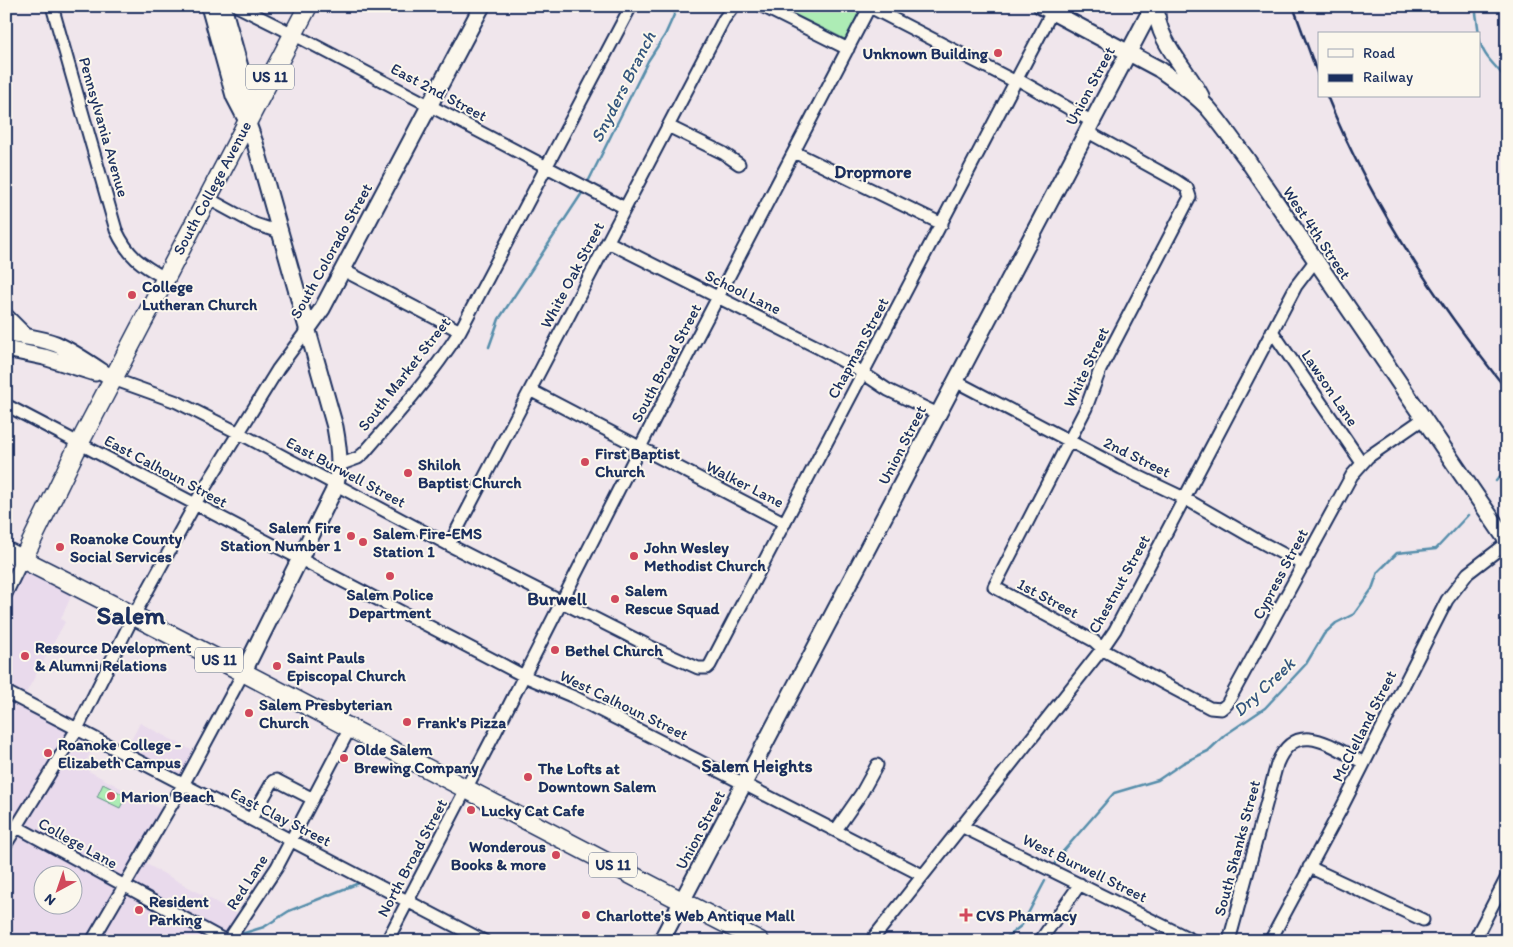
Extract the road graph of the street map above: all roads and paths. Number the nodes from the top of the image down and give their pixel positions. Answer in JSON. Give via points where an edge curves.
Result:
{"nodes":[{"id":1,"x":52,"y":6,"type":"edge"},
{"id":2,"x":209,"y":6,"type":"edge"},
{"id":3,"x":223,"y":6,"type":"edge"},
{"id":4,"x":237,"y":6,"type":"edge"},
{"id":5,"x":308,"y":6,"type":"edge"},
{"id":6,"x":482,"y":6,"type":"edge"},
{"id":7,"x":631,"y":6,"type":"edge"},
{"id":8,"x":734,"y":6,"type":"edge"},
{"id":9,"x":762,"y":6,"type":"edge"},
{"id":10,"x":1152,"y":6,"type":"edge"},
{"id":11,"x":1157,"y":6,"type":"edge"},
{"id":12,"x":870,"y":7,"type":"edge"},
{"id":13,"x":1049,"y":8,"type":"edge"},
{"id":14,"x":293,"y":34,"type":"junction"},
{"id":15,"x":848,"y":49,"type":"junction"},
{"id":16,"x":1128,"y":52,"type":"junction"},
{"id":17,"x":1017,"y":80,"type":"junction"},
{"id":18,"x":430,"y":107,"type":"junction"},
{"id":19,"x":1206,"y":107,"type":"junction"},
{"id":20,"x":248,"y":120,"type":"junction"},
{"id":21,"x":668,"y":126,"type":"junction"},
{"id":22,"x":1088,"y":126,"type":"junction"},
{"id":23,"x":794,"y":152,"type":"junction"},
{"id":24,"x":739,"y":164,"type":"dead end"},
{"id":25,"x":546,"y":166,"type":"junction"},
{"id":26,"x":207,"y":198,"type":"junction"},
{"id":27,"x":626,"y":208,"type":"junction"},
{"id":28,"x":942,"y":224,"type":"junction"},
{"id":29,"x":280,"y":232,"type":"junction"},
{"id":30,"x":608,"y":242,"type":"junction"},
{"id":31,"x":1315,"y":260,"type":"junction"},
{"id":32,"x":343,"y":270,"type":"junction"},
{"id":33,"x":165,"y":278,"type":"junction"},
{"id":34,"x":718,"y":298,"type":"junction"},
{"id":35,"x":6,"y":314,"type":"edge"},
{"id":36,"x":307,"y":330,"type":"junction"},
{"id":37,"x":460,"y":331,"type":"junction"},
{"id":38,"x":1272,"y":331,"type":"junction"},
{"id":39,"x":6,"y":334,"type":"edge"},
{"id":40,"x":28,"y":336,"type":"junction"},
{"id":41,"x":6,"y":349,"type":"edge"},
{"id":42,"x":863,"y":374,"type":"junction"},
{"id":43,"x":113,"y":379,"type":"junction"},
{"id":44,"x":955,"y":381,"type":"junction"},
{"id":45,"x":530,"y":390,"type":"junction"},
{"id":46,"x":6,"y":405,"type":"edge"},
{"id":47,"x":938,"y":414,"type":"junction"},
{"id":48,"x":1423,"y":418,"type":"junction"},
{"id":49,"x":238,"y":433,"type":"junction"},
{"id":50,"x":1068,"y":441,"type":"junction"},
{"id":51,"x":79,"y":444,"type":"junction"},
{"id":52,"x":640,"y":447,"type":"junction"},
{"id":53,"x":1362,"y":463,"type":"junction"},
{"id":54,"x":339,"y":465,"type":"junction"},
{"id":55,"x":336,"y":484,"type":"junction"},
{"id":56,"x":1184,"y":498,"type":"junction"},
{"id":57,"x":195,"y":504,"type":"junction"},
{"id":58,"x":785,"y":523,"type":"junction"},
{"id":59,"x":1507,"y":542,"type":"edge"},
{"id":60,"x":449,"y":545,"type":"junction"},
{"id":61,"x":6,"y":551,"type":"edge"},
{"id":62,"x":23,"y":559,"type":"junction"},
{"id":63,"x":300,"y":559,"type":"junction"},
{"id":64,"x":1304,"y":565,"type":"junction"},
{"id":65,"x":994,"y":587,"type":"joint"},
{"id":66,"x":6,"y":594,"type":"edge"},
{"id":67,"x":561,"y":602,"type":"junction"},
{"id":68,"x":134,"y":615,"type":"junction"},
{"id":69,"x":1102,"y":648,"type":"junction"},
{"id":70,"x":243,"y":673,"type":"junction"},
{"id":71,"x":524,"y":676,"type":"junction"},
{"id":72,"x":1163,"y":683,"type":"joint"},
{"id":73,"x":6,"y":692,"type":"edge"},
{"id":74,"x":350,"y":728,"type":"junction"},
{"id":75,"x":77,"y":729,"type":"junction"},
{"id":76,"x":1364,"y":763,"type":"junction"},
{"id":77,"x":877,"y":765,"type":"dead end"},
{"id":78,"x":744,"y":783,"type":"junction"},
{"id":79,"x":183,"y":784,"type":"junction"},
{"id":80,"x":466,"y":790,"type":"junction"},
{"id":81,"x":313,"y":799,"type":"junction"},
{"id":82,"x":251,"y":819,"type":"junction"},
{"id":83,"x":961,"y":826,"type":"junction"},
{"id":84,"x":17,"y":827,"type":"junction"},
{"id":85,"x":836,"y":830,"type":"junction"},
{"id":86,"x":292,"y":840,"type":"junction"},
{"id":87,"x":6,"y":844,"type":"edge"},
{"id":88,"x":1310,"y":867,"type":"junction"},
{"id":89,"x":922,"y":875,"type":"junction"},
{"id":90,"x":1507,"y":876,"type":"edge"},
{"id":91,"x":1080,"y":884,"type":"junction"},
{"id":92,"x":124,"y":886,"type":"junction"},
{"id":93,"x":408,"y":901,"type":"junction"},
{"id":94,"x":682,"y":901,"type":"junction"},
{"id":95,"x":1423,"y":920,"type":"dead end"},
{"id":96,"x":92,"y":941,"type":"edge"},
{"id":97,"x":227,"y":941,"type":"edge"},
{"id":98,"x":387,"y":941,"type":"edge"},
{"id":99,"x":484,"y":941,"type":"edge"},
{"id":100,"x":661,"y":941,"type":"edge"},
{"id":101,"x":760,"y":941,"type":"edge"},
{"id":102,"x":871,"y":941,"type":"edge"},
{"id":103,"x":1040,"y":941,"type":"edge"},
{"id":104,"x":1194,"y":941,"type":"edge"},
{"id":105,"x":1229,"y":941,"type":"edge"},
{"id":106,"x":1270,"y":941,"type":"edge"},
{"id":107,"x":1474,"y":941,"type":"edge"}],
"edges":[{"from":1,"to":33,"type":"street","name":"Pennsylvania Avenue","via":[[116,230],[130,254],[144,267]]},
{"from":2,"to":20,"type":"street","via":[[234,96]]},
{"from":3,"to":20,"type":"street","via":[[247,92]]},
{"from":4,"to":14,"type":"street","name":"East 2nd Street"},
{"from":5,"to":14,"type":"main road","name":"South College Avenue","number":"US 11"},
{"from":6,"to":18,"type":"street","name":"South Colorado Street"},
{"from":7,"to":25,"type":"street","name":"South Market Street"},
{"from":8,"to":21,"type":"street","name":"White Oak Street"},
{"from":9,"to":15,"type":"street"},
{"from":10,"to":16,"type":"street","name":"Union Street"},
{"from":11,"to":19,"type":"street","via":[[1158,26]]},
{"from":12,"to":15,"type":"street","name":"South Broad Street"},
{"from":12,"to":17,"type":"street","name":"White Street"},
{"from":13,"to":16,"type":"street","name":"West 4th Street"},
{"from":13,"to":17,"type":"street","name":"Chapman Street"},
{"from":14,"to":18,"type":"street","name":"East 2nd Street"},
{"from":14,"to":20,"type":"main road","name":"South College Avenue","number":"US 11"},
{"from":15,"to":23,"type":"street","name":"South Broad Street"},
{"from":16,"to":19,"type":"street","name":"West 4th Street","via":[[1177,81]]},
{"from":16,"to":22,"type":"street","name":"Union Street"},
{"from":17,"to":22,"type":"street","name":"White Street"},
{"from":17,"to":28,"type":"street","name":"Chapman Street"},
{"from":18,"to":25,"type":"street","name":"East 2nd Street"},
{"from":18,"to":32,"type":"street","name":"South Colorado Street"},
{"from":19,"to":31,"type":"street","name":"West 4th Street","via":[[1246,158]]},
{"from":20,"to":26,"type":"main road","name":"South College Avenue","number":"US 11"},
{"from":20,"to":29,"type":"street"},
{"from":21,"to":24,"type":"street"},
{"from":21,"to":27,"type":"street","name":"White Oak Street"},
{"from":22,"to":44,"type":"street","name":"Union Street"},
{"from":22,"to":50,"type":"street","name":"White Street","via":[[1187,188],[1189,200],[1100,370],[1086,408]]},
{"from":23,"to":28,"type":"street"},
{"from":23,"to":34,"type":"street","name":"South Broad Street"},
{"from":25,"to":27,"type":"street","name":"East 2nd Street"},
{"from":25,"to":37,"type":"street","name":"South Market Street"},
{"from":26,"to":29,"type":"street","via":[[255,224]]},
{"from":26,"to":33,"type":"main road","name":"South College Avenue","number":"US 11"},
{"from":27,"to":30,"type":"street","name":"White Oak Street"},
{"from":28,"to":42,"type":"street","name":"Chapman Street"},
{"from":29,"to":36,"type":"street"},
{"from":30,"to":34,"type":"street","name":"School Lane"},
{"from":30,"to":45,"type":"street","name":"White Oak Street"},
{"from":31,"to":38,"type":"street","name":"Chestnut Street","via":[[1296,286]]},
{"from":31,"to":48,"type":"street","name":"West 4th Street"},
{"from":32,"to":36,"type":"street","name":"South Colorado Street"},
{"from":32,"to":37,"type":"street"},
{"from":33,"to":43,"type":"main road","name":"South College Avenue","number":"US 11"},
{"from":34,"to":42,"type":"street","name":"School Lane","via":[[817,347]]},
{"from":34,"to":52,"type":"street","name":"South Broad Street"},
{"from":35,"to":40,"type":"street"},
{"from":36,"to":49,"type":"street","name":"South Colorado Street"},
{"from":36,"to":54,"type":"street","via":[[335,427],[340,450]]},
{"from":37,"to":54,"type":"street","name":"South Market Street","via":[[396,417],[364,453]]},
{"from":38,"to":53,"type":"street","name":"Lawson Lane"},
{"from":38,"to":56,"type":"street","name":"Chestnut Street"},
{"from":39,"to":40,"type":"street"},
{"from":40,"to":43,"type":"street","via":[[79,356]]},
{"from":41,"to":43,"type":"street","via":[[44,357]]},
{"from":42,"to":47,"type":"street","name":"School Lane"},
{"from":42,"to":58,"type":"street","name":"Chapman Street"},
{"from":43,"to":49,"type":"street","name":"East Burwell Street","via":[[177,402]]},
{"from":43,"to":51,"type":"main road","name":"South College Avenue","number":"US 11"},
{"from":44,"to":47,"type":"street","name":"Union Street"},
{"from":44,"to":50,"type":"street","name":"2nd Street"},
{"from":45,"to":52,"type":"street","name":"Walker Lane"},
{"from":45,"to":60,"type":"street","name":"White Oak Street"},
{"from":46,"to":51,"type":"street","name":"East Calhoun Street"},
{"from":47,"to":78,"type":"street","name":"Union Street"},
{"from":48,"to":53,"type":"street","name":"Cypress Street"},
{"from":48,"to":59,"type":"street","name":"West 4th Street"},
{"from":49,"to":55,"type":"street","name":"East Burwell Street"},
{"from":49,"to":57,"type":"street","name":"South Colorado Street"},
{"from":50,"to":56,"type":"street","name":"2nd Street"},
{"from":50,"to":65,"type":"street","name":"White Street"},
{"from":51,"to":57,"type":"street","name":"East Calhoun Street"},
{"from":51,"to":62,"type":"main road","name":"South College Avenue","number":"US 11"},
{"from":52,"to":58,"type":"street","name":"Walker Lane"},
{"from":52,"to":67,"type":"street","name":"South Broad Street"},
{"from":53,"to":64,"type":"street","name":"Cypress Street","via":[[1345,486]]},
{"from":54,"to":55,"type":"street"},
{"from":55,"to":60,"type":"street","name":"East Burwell Street"},
{"from":55,"to":63,"type":"street"},
{"from":56,"to":64,"type":"street","name":"2nd Street"},
{"from":56,"to":69,"type":"street","name":"Chestnut Street"},
{"from":57,"to":63,"type":"street","name":"East Calhoun Street"},
{"from":57,"to":68,"type":"street","name":"South Colorado Street"},
{"from":58,"to":67,"type":"street","name":"Chapman Street","via":[[707,668],[698,668]]},
{"from":59,"to":76,"type":"street","name":"McClelland Street","via":[[1468,573],[1447,600]]},
{"from":60,"to":67,"type":"street","name":"East Burwell Street"},
{"from":61,"to":62,"type":"main road"},
{"from":62,"to":66,"type":"street"},
{"from":62,"to":68,"type":"main road","number":"US 11"},
{"from":63,"to":70,"type":"street"},
{"from":63,"to":71,"type":"street","name":"East Calhoun Street"},
{"from":64,"to":72,"type":"street","name":"Cypress Street","via":[[1225,708],[1210,708]]},
{"from":65,"to":69,"type":"street","name":"1st Street"},
{"from":67,"to":71,"type":"street","name":"South Broad Street"},
{"from":68,"to":70,"type":"main road","number":"US 11"},
{"from":68,"to":75,"type":"street","name":"South Colorado Street"},
{"from":69,"to":72,"type":"street","name":"1st Street"},
{"from":69,"to":83,"type":"street","name":"Chestnut Street"},
{"from":70,"to":74,"type":"main road","number":"US 11"},
{"from":70,"to":79,"type":"street"},
{"from":71,"to":78,"type":"street","name":"West Calhoun Street","via":[[574,697]]},
{"from":71,"to":80,"type":"street","name":"South Broad Street"},
{"from":73,"to":75,"type":"street","name":"East Clay Street"},
{"from":74,"to":80,"type":"main road","number":"US 11"},
{"from":74,"to":81,"type":"street","name":"Red Lane"},
{"from":75,"to":79,"type":"street","name":"East Clay Street"},
{"from":75,"to":84,"type":"street","name":"South Colorado Street"},
{"from":76,"to":88,"type":"street","name":"McClelland Street"},
{"from":76,"to":105,"type":"street","name":"South Shanks Street","via":[[1312,738],[1291,744],[1280,757]]},
{"from":77,"to":85,"type":"street"},
{"from":78,"to":85,"type":"street","name":"West Calhoun Street"},
{"from":78,"to":94,"type":"street","name":"Union Street"},
{"from":79,"to":82,"type":"street","name":"East Clay Street"},
{"from":79,"to":92,"type":"street"},
{"from":80,"to":93,"type":"street","name":"North Broad Street"},
{"from":80,"to":94,"type":"main road","number":"US 11"},
{"from":81,"to":82,"type":"street","via":[[276,780]]},
{"from":81,"to":86,"type":"street","name":"Red Lane"},
{"from":82,"to":86,"type":"street","name":"East Clay Street"},
{"from":83,"to":89,"type":"street","name":"Chestnut Street"},
{"from":83,"to":91,"type":"street","name":"West Burwell Street"},
{"from":84,"to":87,"type":"street","name":"South Colorado Street"},
{"from":84,"to":92,"type":"street","name":"College Lane"},
{"from":85,"to":89,"type":"street","name":"West Calhoun Street"},
{"from":86,"to":93,"type":"street","name":"East Clay Street"},
{"from":86,"to":97,"type":"street","name":"Red Lane"},
{"from":88,"to":95,"type":"street"},
{"from":88,"to":106,"type":"street","name":"McClelland Street"},
{"from":89,"to":102,"type":"street","name":"Chestnut Street"},
{"from":90,"to":107,"type":"street"},
{"from":91,"to":103,"type":"street"},
{"from":91,"to":104,"type":"street","name":"West Burwell Street"},
{"from":92,"to":96,"type":"street"},
{"from":92,"to":97,"type":"street","name":"College Lane"},
{"from":93,"to":98,"type":"street","name":"North Broad Street"},
{"from":93,"to":99,"type":"street","name":"East Clay Street"},
{"from":94,"to":100,"type":"street","name":"Union Street"},
{"from":94,"to":101,"type":"main road","number":"US 11"}]}
